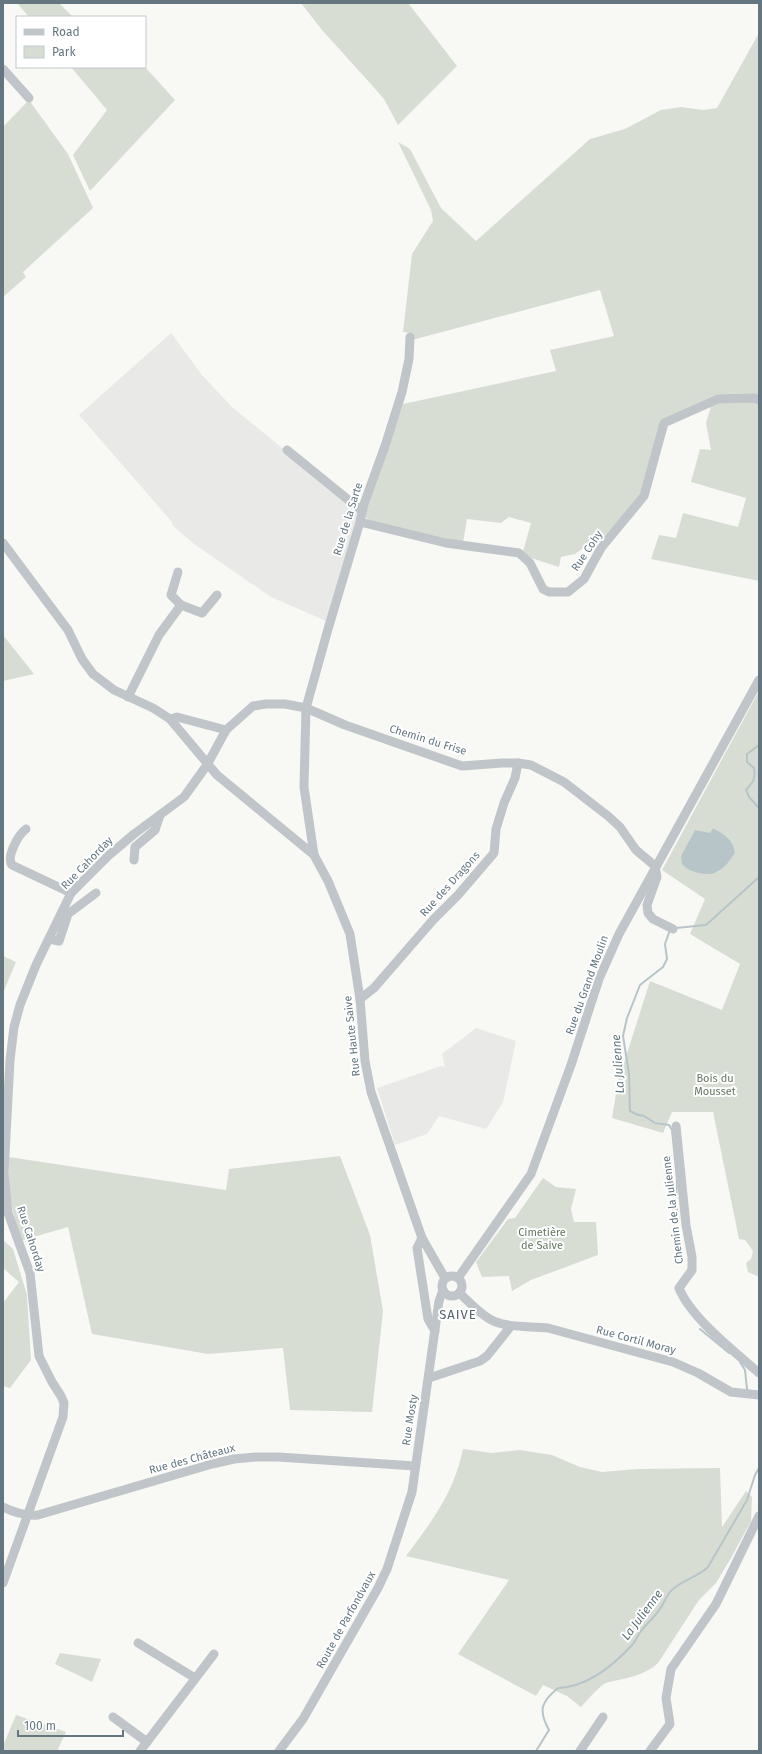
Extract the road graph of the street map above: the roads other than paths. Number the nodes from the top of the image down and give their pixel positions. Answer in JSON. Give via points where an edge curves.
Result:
{"nodes":[{"id":1,"x":3,"y":69,"type":"edge"},
{"id":2,"x":29,"y":98,"type":"dead end"},
{"id":3,"x":410,"y":337,"type":"dead end"},
{"id":4,"x":759,"y":400,"type":"edge"},
{"id":5,"x":287,"y":450,"type":"dead end"},
{"id":6,"x":362,"y":511,"type":"junction"},
{"id":7,"x":360,"y":522,"type":"junction"},
{"id":8,"x":3,"y":542,"type":"edge"},
{"id":9,"x":178,"y":572,"type":"dead end"},
{"id":10,"x":217,"y":595,"type":"dead end"},
{"id":11,"x":181,"y":604,"type":"junction"},
{"id":12,"x":759,"y":680,"type":"edge"},
{"id":13,"x":128,"y":697,"type":"junction"},
{"id":14,"x":306,"y":708,"type":"junction"},
{"id":15,"x":170,"y":719,"type":"junction"},
{"id":16,"x":226,"y":730,"type":"junction"},
{"id":17,"x":518,"y":763,"type":"junction"},
{"id":18,"x":207,"y":765,"type":"junction"},
{"id":19,"x":160,"y":815,"type":"junction"},
{"id":20,"x":26,"y":829,"type":"dead end"},
{"id":21,"x":314,"y":855,"type":"junction"},
{"id":22,"x":134,"y":860,"type":"dead end"},
{"id":23,"x":655,"y":866,"type":"junction"},
{"id":24,"x":71,"y":893,"type":"junction"},
{"id":25,"x":96,"y":893,"type":"dead end"},
{"id":26,"x":671,"y":928,"type":"dead end"},
{"id":27,"x":49,"y":939,"type":"junction"},
{"id":28,"x":360,"y":999,"type":"junction"},
{"id":29,"x":676,"y":1126,"type":"dead end"},
{"id":30,"x":422,"y":1238,"type":"junction"},
{"id":31,"x":445,"y":1278,"type":"junction"},
{"id":32,"x":458,"y":1278,"type":"junction"},
{"id":33,"x":446,"y":1293,"type":"junction"},
{"id":34,"x":459,"y":1293,"type":"junction"},
{"id":35,"x":511,"y":1326,"type":"junction"},
{"id":36,"x":435,"y":1331,"type":"junction"},
{"id":37,"x":759,"y":1372,"type":"edge"},
{"id":38,"x":429,"y":1378,"type":"junction"},
{"id":39,"x":759,"y":1395,"type":"edge"},
{"id":40,"x":416,"y":1466,"type":"junction"},
{"id":41,"x":3,"y":1507,"type":"edge"},
{"id":42,"x":28,"y":1516,"type":"junction"},
{"id":43,"x":759,"y":1516,"type":"edge"},
{"id":44,"x":3,"y":1583,"type":"edge"},
{"id":45,"x":138,"y":1643,"type":"dead end"},
{"id":46,"x":214,"y":1654,"type":"dead end"},
{"id":47,"x":195,"y":1678,"type":"junction"},
{"id":48,"x":113,"y":1717,"type":"dead end"},
{"id":49,"x":603,"y":1717,"type":"dead end"},
{"id":50,"x":147,"y":1742,"type":"junction"},
{"id":51,"x":140,"y":1751,"type":"edge"},
{"id":52,"x":279,"y":1751,"type":"edge"},
{"id":53,"x":580,"y":1751,"type":"edge"},
{"id":54,"x":650,"y":1751,"type":"edge"}],
"edges":[{"from":1,"to":2,"type":"street"},
{"from":3,"to":6,"type":"street","name":"Rue de la Sarte","via":[[409,359],[402,392]]},
{"from":4,"to":7,"type":"street","name":"Rue Cohy","via":[[718,399],[664,423],[644,496],[601,548],[584,579],[568,592],[549,592],[543,589],[530,563],[519,553],[446,543]]},
{"from":5,"to":6,"type":"street"},
{"from":6,"to":7,"type":"street","name":"Rue de la Sarte"},
{"from":7,"to":14,"type":"street","name":"Rue de la Sarte"},
{"from":8,"to":13,"type":"street","name":"Rue Haute Saive","via":[[68,630],[82,659],[93,674]]},
{"from":9,"to":11,"type":"street","via":[[172,595]]},
{"from":10,"to":11,"type":"street","via":[[202,613]]},
{"from":11,"to":13,"type":"street","via":[[159,635]]},
{"from":12,"to":23,"type":"street","name":"Rue du Grand Moulin"},
{"from":13,"to":15,"type":"street","name":"Rue Haute Saive"},
{"from":14,"to":16,"type":"street","via":[[285,704],[253,706]]},
{"from":14,"to":17,"type":"street","name":"Chemin du Frise","via":[[345,726],[462,766]]},
{"from":14,"to":21,"type":"street","name":"Rue Haute Saive","via":[[304,787]]},
{"from":15,"to":16,"type":"street","name":"Rue Haute Saive","via":[[177,717]]},
{"from":15,"to":18,"type":"street","name":"Rue Haute Saive"},
{"from":16,"to":18,"type":"street"},
{"from":17,"to":23,"type":"street","name":"Chemin du Frise","via":[[531,765],[564,782],[620,827],[636,850]]},
{"from":17,"to":28,"type":"street","name":"Rue des Dragons","via":[[496,829],[494,853],[374,988]]},
{"from":18,"to":19,"type":"street","name":"Rue Cahorday","via":[[184,797]]},
{"from":18,"to":21,"type":"street","name":"Rue Haute Saive"},
{"from":19,"to":22,"type":"street","via":[[155,830],[135,847]]},
{"from":19,"to":24,"type":"street","name":"Rue Cahorday","via":[[108,856]]},
{"from":20,"to":24,"type":"street","via":[[20,833],[9,857],[12,865]]},
{"from":21,"to":28,"type":"street","name":"Rue Haute Saive","via":[[350,934]]},
{"from":23,"to":26,"type":"street","via":[[656,877],[647,905],[648,913]]},
{"from":23,"to":32,"type":"street","name":"Rue du Grand Moulin","via":[[606,962],[531,1174]]},
{"from":24,"to":27,"type":"street","name":"Rue Cahorday"},
{"from":25,"to":27,"type":"street","via":[[68,914],[59,941]]},
{"from":27,"to":42,"type":"street","name":"Rue Cahorday","via":[[23,998],[14,1027],[4,1173],[8,1213],[30,1273],[39,1356],[64,1403],[63,1417]]},
{"from":28,"to":30,"type":"street","name":"Rue Haute Saive","via":[[369,1083]]},
{"from":29,"to":37,"type":"street","name":"Chemin de la Julienne","via":[[686,1225],[692,1257],[692,1270],[678,1288],[682,1298],[713,1333]]},
{"from":30,"to":31,"type":"street"},
{"from":30,"to":36,"type":"street","via":[[417,1248],[428,1319]]},
{"from":31,"to":32,"type":"street"},
{"from":31,"to":33,"type":"street","via":[[442,1284]]},
{"from":32,"to":34,"type":"street","via":[[461,1284]]},
{"from":33,"to":34,"type":"street"},
{"from":33,"to":36,"type":"street","name":"Rue Mosty"},
{"from":34,"to":35,"type":"street","via":[[485,1316]]},
{"from":35,"to":38,"type":"street","via":[[480,1361]]},
{"from":35,"to":39,"type":"street","name":"Rue Cortil Moray","via":[[548,1328],[674,1362],[730,1392]]},
{"from":36,"to":38,"type":"street","name":"Rue Mosty"},
{"from":38,"to":40,"type":"street","name":"Rue Mosty"},
{"from":40,"to":42,"type":"street","name":"Rue des Châteaux","via":[[278,1457],[234,1459],[52,1512]]},
{"from":40,"to":52,"type":"street","name":"Route de Parfondvaux","via":[[408,1508],[378,1588],[303,1719]]},
{"from":41,"to":42,"type":"street"},
{"from":42,"to":44,"type":"street","name":"Rue Cahorday"},
{"from":43,"to":54,"type":"street","via":[[716,1604],[671,1669],[666,1698],[670,1724]]},
{"from":45,"to":47,"type":"street"},
{"from":46,"to":47,"type":"street"},
{"from":47,"to":50,"type":"street"},
{"from":48,"to":50,"type":"street"},
{"from":49,"to":53,"type":"street"},
{"from":50,"to":51,"type":"street"}]}
